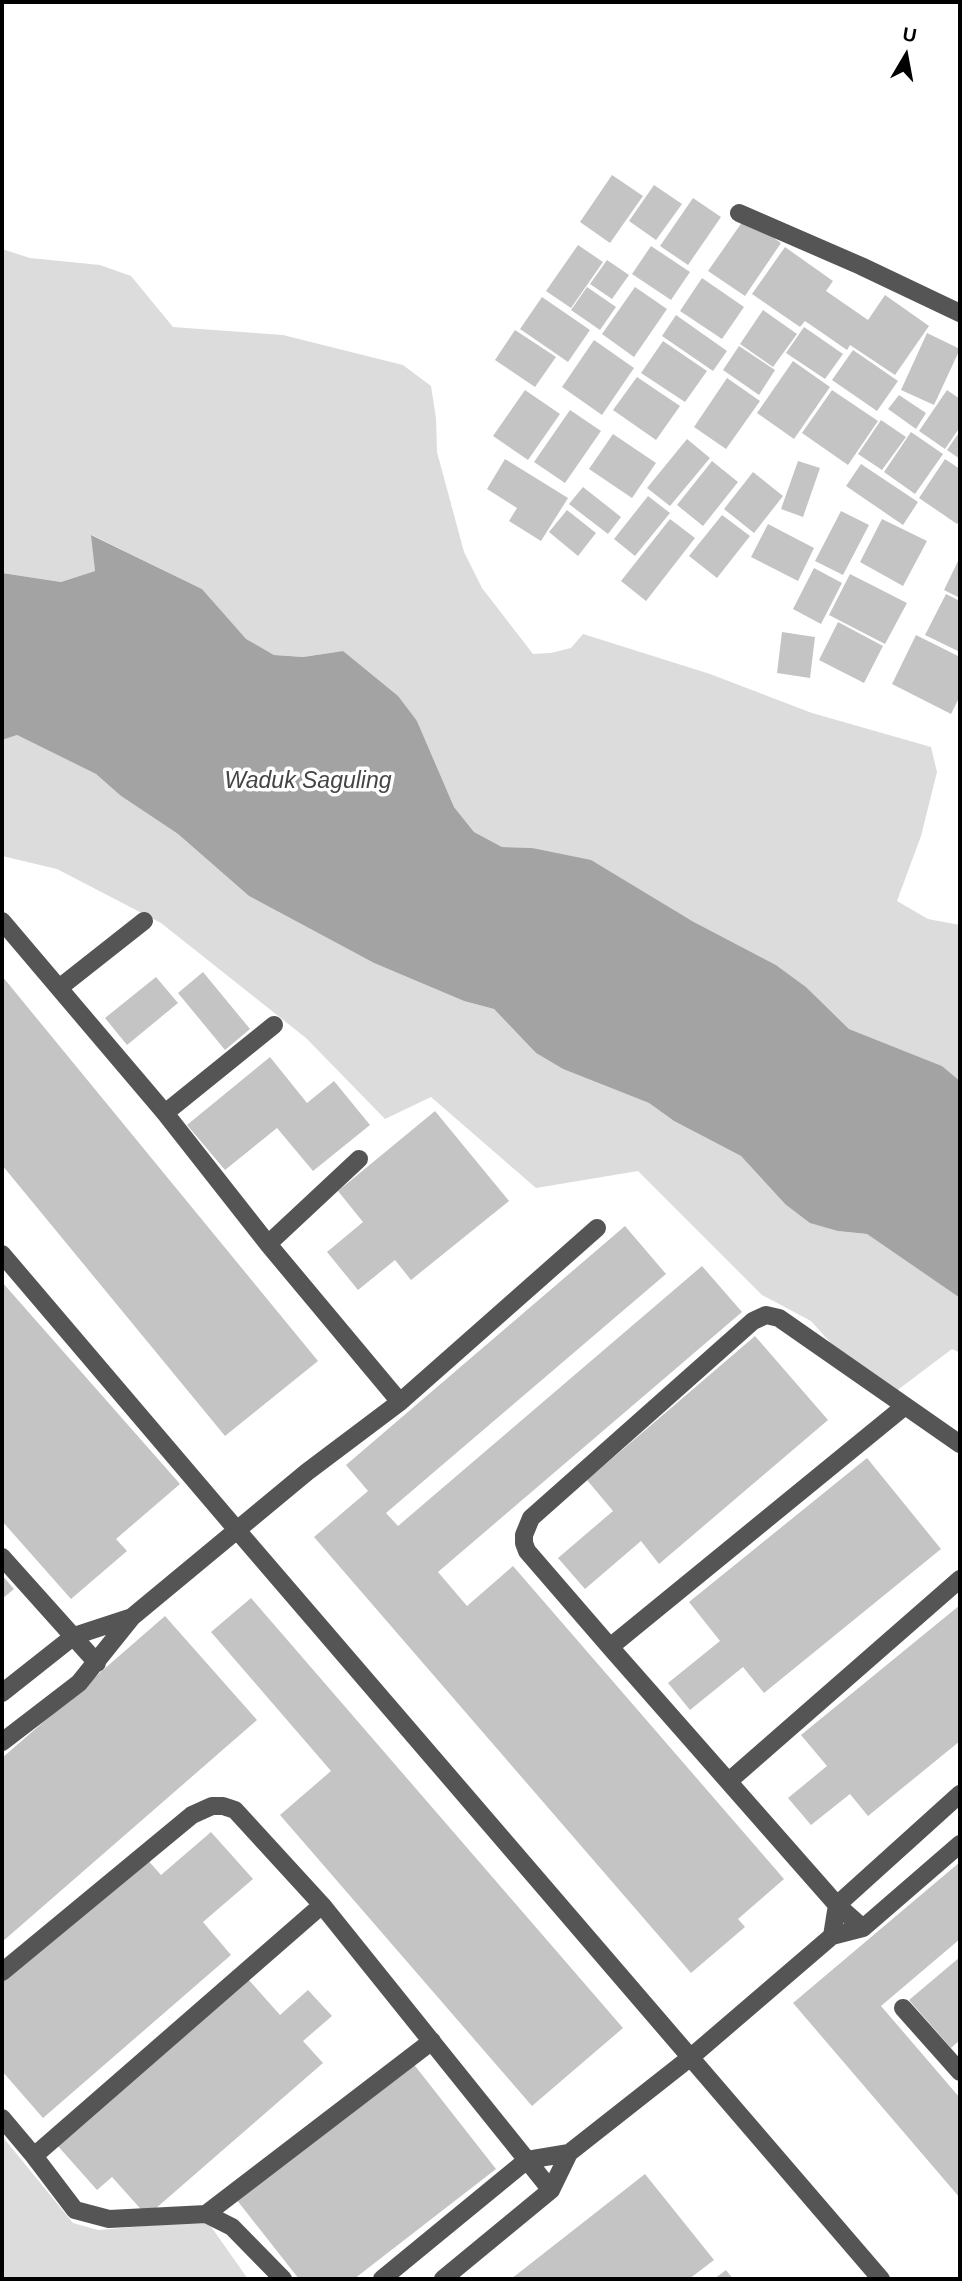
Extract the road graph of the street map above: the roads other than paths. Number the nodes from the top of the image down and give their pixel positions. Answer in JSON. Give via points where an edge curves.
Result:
{"nodes":[{"id":1,"x":739,"y":212,"type":"dead end"},
{"id":2,"x":960,"y":313,"type":"edge"},
{"id":3,"x":2,"y":920,"type":"edge"},
{"id":4,"x":144,"y":921,"type":"dead end"},
{"id":5,"x":59,"y":988,"type":"junction"},
{"id":6,"x":274,"y":1025,"type":"dead end"},
{"id":7,"x":165,"y":1114,"type":"junction"},
{"id":8,"x":359,"y":1159,"type":"dead end"},
{"id":9,"x":597,"y":1228,"type":"dead end"},
{"id":10,"x":268,"y":1244,"type":"junction"},
{"id":11,"x":2,"y":1254,"type":"edge"},
{"id":12,"x":400,"y":1402,"type":"junction"},
{"id":13,"x":905,"y":1406,"type":"junction"},
{"id":14,"x":960,"y":1444,"type":"edge"},
{"id":15,"x":237,"y":1530,"type":"junction"},
{"id":16,"x":2,"y":1557,"type":"edge"},
{"id":17,"x":960,"y":1579,"type":"edge"},
{"id":18,"x":132,"y":1617,"type":"junction"},
{"id":19,"x":74,"y":1636,"type":"junction"},
{"id":20,"x":610,"y":1647,"type":"junction"},
{"id":21,"x":97,"y":1663,"type":"junction"},
{"id":22,"x":2,"y":1693,"type":"edge"},
{"id":23,"x":2,"y":1742,"type":"edge"},
{"id":24,"x":729,"y":1782,"type":"junction"},
{"id":25,"x":960,"y":1794,"type":"edge"},
{"id":26,"x":960,"y":1844,"type":"edge"},
{"id":27,"x":322,"y":1905,"type":"junction"},
{"id":28,"x":837,"y":1905,"type":"junction"},
{"id":29,"x":863,"y":1928,"type":"junction"},
{"id":30,"x":831,"y":1936,"type":"junction"},
{"id":31,"x":2,"y":1972,"type":"edge"},
{"id":32,"x":903,"y":2008,"type":"dead end"},
{"id":33,"x":432,"y":2041,"type":"junction"},
{"id":34,"x":691,"y":2057,"type":"junction"},
{"id":35,"x":957,"y":2062,"type":"edge"},
{"id":36,"x":2,"y":2118,"type":"edge"},
{"id":37,"x":569,"y":2153,"type":"junction"},
{"id":38,"x":34,"y":2156,"type":"junction"},
{"id":39,"x":527,"y":2161,"type":"junction"},
{"id":40,"x":551,"y":2190,"type":"junction"},
{"id":41,"x":206,"y":2214,"type":"junction"},
{"id":42,"x":283,"y":2279,"type":"edge"},
{"id":43,"x":383,"y":2279,"type":"edge"},
{"id":44,"x":443,"y":2279,"type":"edge"},
{"id":45,"x":881,"y":2279,"type":"edge"}],
"edges":[{"from":1,"to":2,"type":"street"},
{"from":3,"to":5,"type":"street"},
{"from":4,"to":5,"type":"street"},
{"from":5,"to":7,"type":"street"},
{"from":6,"to":7,"type":"street"},
{"from":7,"to":10,"type":"street"},
{"from":8,"to":10,"type":"street"},
{"from":9,"to":12,"type":"street"},
{"from":10,"to":12,"type":"street"},
{"from":11,"to":15,"type":"street"},
{"from":12,"to":15,"type":"street"},
{"from":13,"to":14,"type":"street"},
{"from":13,"to":20,"type":"street"},
{"from":13,"to":20,"type":"street","via":[[779,1318],[766,1315],[753,1321],[526,1527],[527,1551]]},
{"from":15,"to":18,"type":"street"},
{"from":15,"to":34,"type":"street"},
{"from":16,"to":19,"type":"street"},
{"from":17,"to":24,"type":"street"},
{"from":18,"to":19,"type":"street"},
{"from":18,"to":21,"type":"street"},
{"from":19,"to":21,"type":"street"},
{"from":19,"to":22,"type":"street"},
{"from":20,"to":24,"type":"street"},
{"from":21,"to":23,"type":"street","via":[[79,1683]]},
{"from":24,"to":28,"type":"street"},
{"from":25,"to":28,"type":"street"},
{"from":26,"to":29,"type":"street"},
{"from":27,"to":31,"type":"street","via":[[235,1810],[212,1806],[192,1815]]},
{"from":27,"to":33,"type":"street"},
{"from":27,"to":38,"type":"street"},
{"from":28,"to":29,"type":"street"},
{"from":28,"to":30,"type":"street"},
{"from":29,"to":30,"type":"street"},
{"from":30,"to":34,"type":"street"},
{"from":32,"to":35,"type":"street"},
{"from":33,"to":39,"type":"street"},
{"from":33,"to":41,"type":"street"},
{"from":34,"to":37,"type":"street"},
{"from":34,"to":45,"type":"street"},
{"from":36,"to":38,"type":"street"},
{"from":37,"to":39,"type":"street"},
{"from":37,"to":40,"type":"street"},
{"from":38,"to":41,"type":"street","via":[[75,2210],[109,2219]]},
{"from":39,"to":40,"type":"street"},
{"from":39,"to":43,"type":"street"},
{"from":40,"to":44,"type":"street"},
{"from":41,"to":42,"type":"street","via":[[232,2227]]}]}
